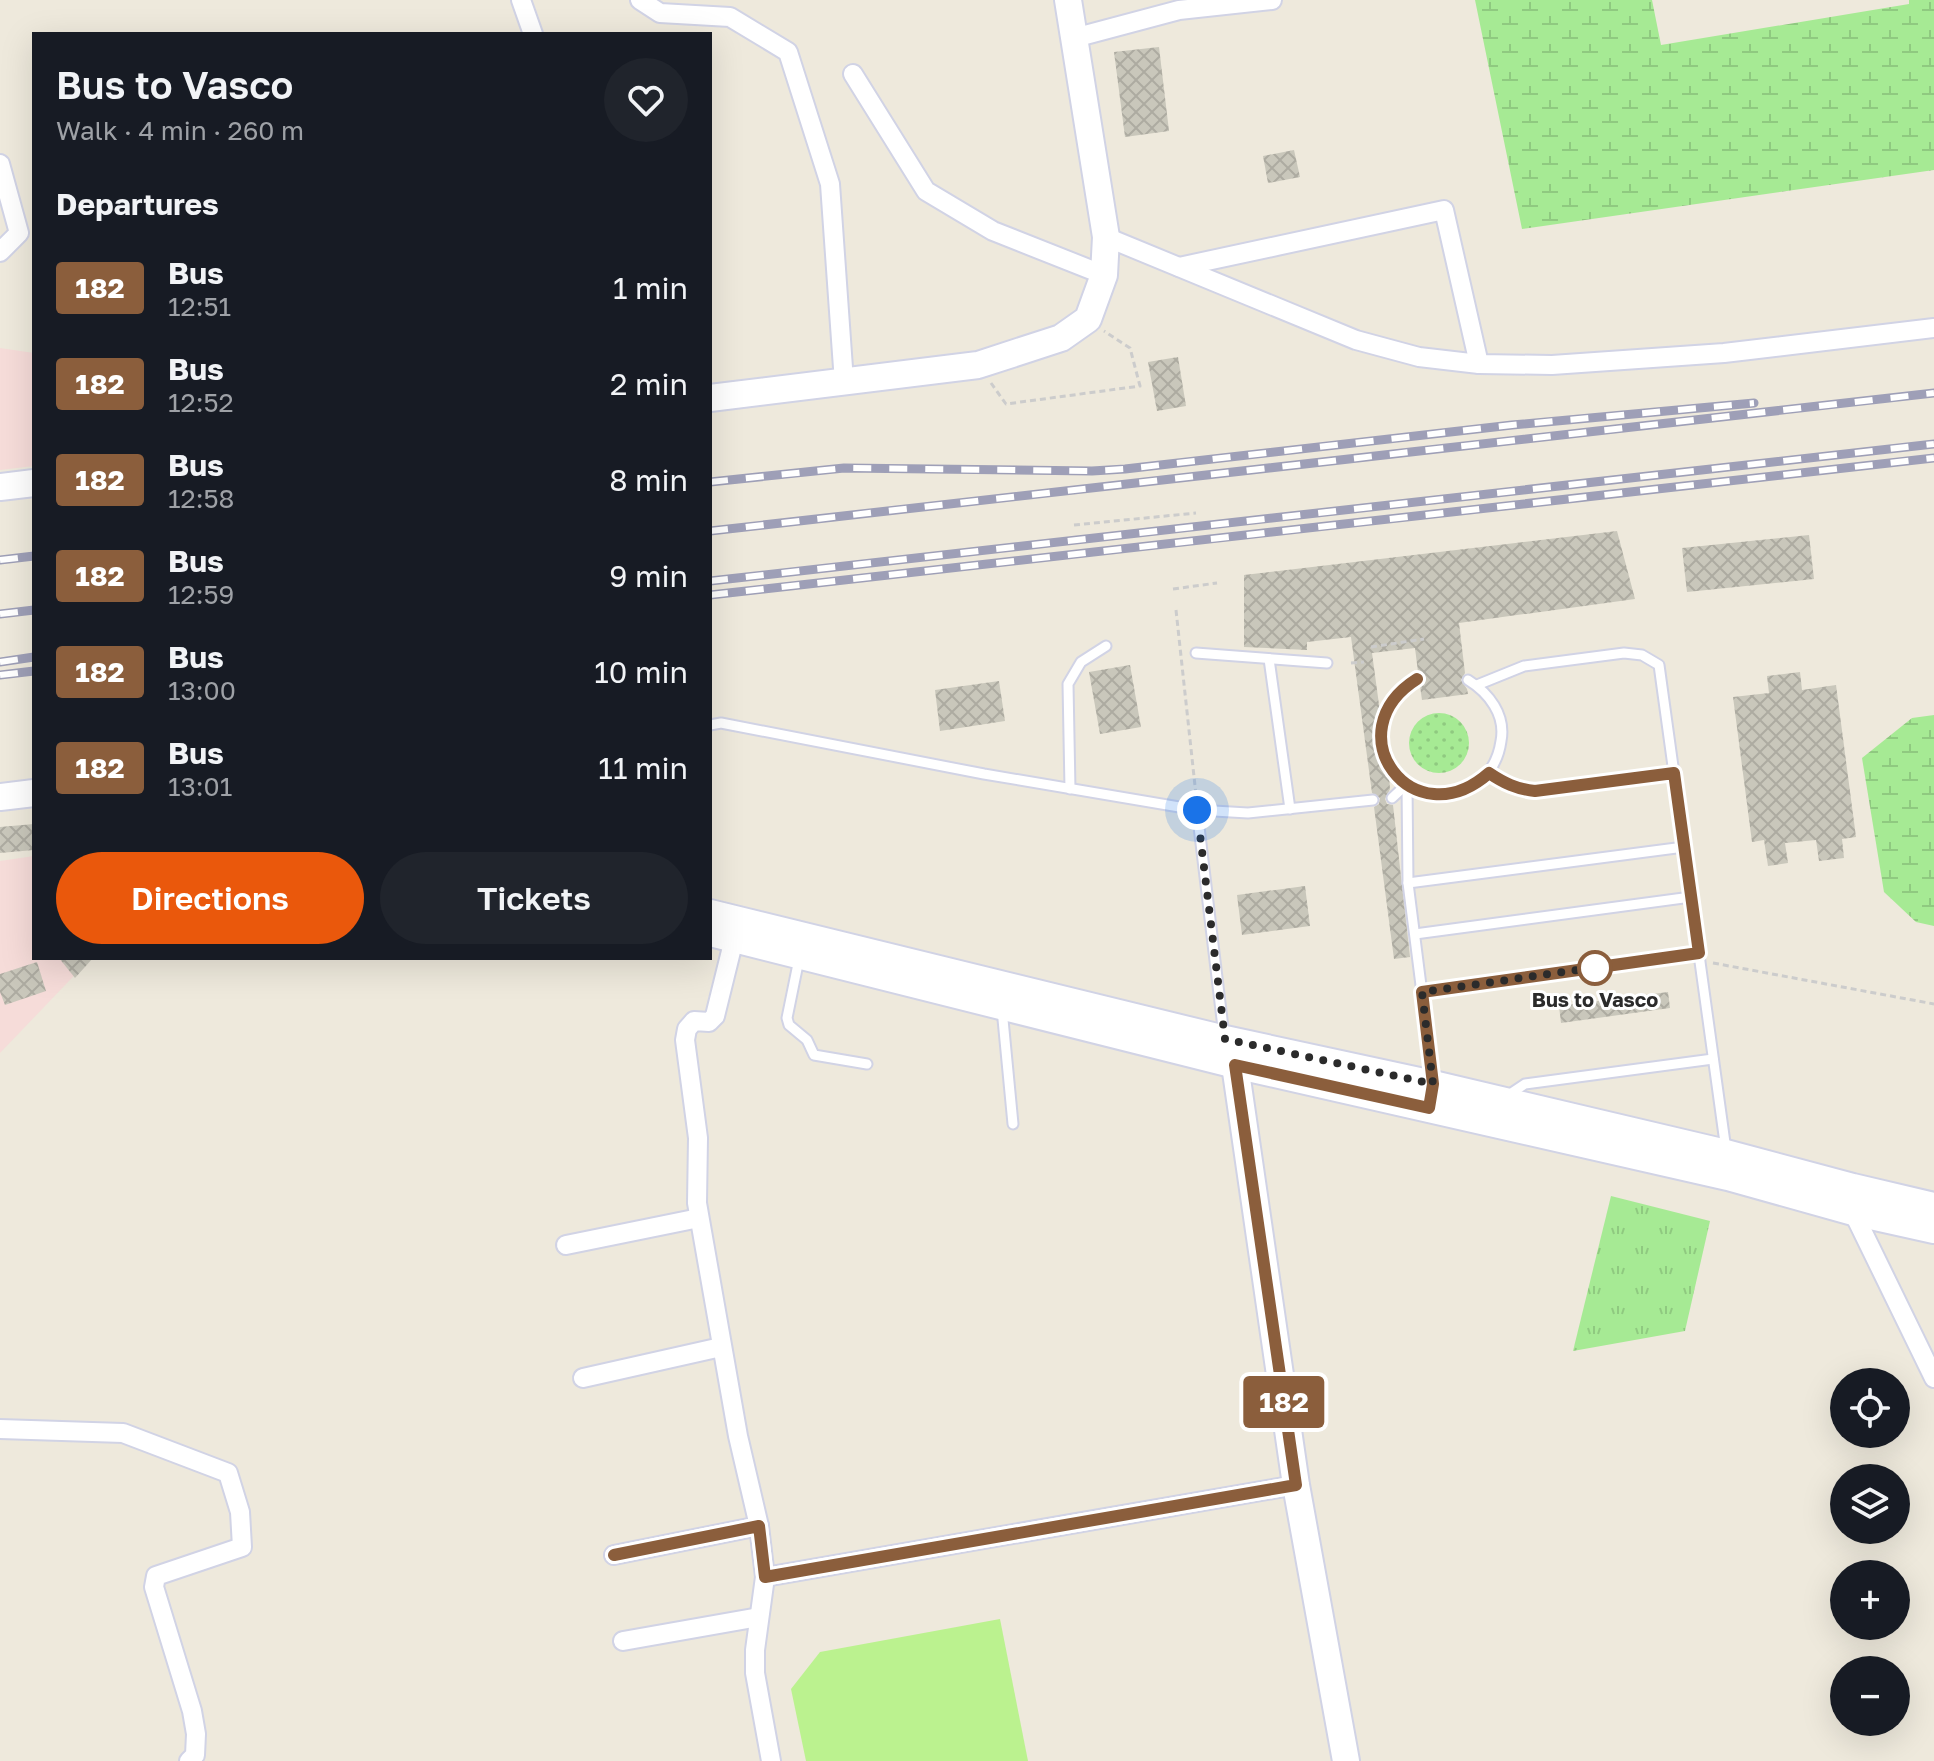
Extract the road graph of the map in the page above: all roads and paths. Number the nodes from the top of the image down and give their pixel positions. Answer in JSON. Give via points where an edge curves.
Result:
{"nodes":[{"id":1,"x":521,"y":0,"type":"edge"},
{"id":2,"x":640,"y":0,"type":"edge"},
{"id":3,"x":1068,"y":0,"type":"edge"},
{"id":4,"x":1272,"y":0,"type":"edge"},
{"id":5,"x":532,"y":32,"type":"edge"},
{"id":6,"x":1074,"y":38,"type":"junction"},
{"id":7,"x":853,"y":74,"type":"dead end"},
{"id":8,"x":0,"y":164,"type":"edge"},
{"id":9,"x":1106,"y":237,"type":"junction"},
{"id":10,"x":0,"y":252,"type":"edge"},
{"id":11,"x":1179,"y":267,"type":"junction"},
{"id":12,"x":1104,"y":275,"type":"junction"},
{"id":13,"x":1088,"y":319,"type":"junction"},
{"id":14,"x":1934,"y":328,"type":"edge"},
{"id":15,"x":1479,"y":364,"type":"junction"},
{"id":16,"x":978,"y":365,"type":"junction"},
{"id":17,"x":844,"y":382,"type":"junction"},
{"id":18,"x":712,"y":398,"type":"edge"},
{"id":19,"x":32,"y":483,"type":"edge"},
{"id":20,"x":0,"y":487,"type":"edge"},
{"id":21,"x":1196,"y":513,"type":"dead end"},
{"id":22,"x":1074,"y":525,"type":"dead end"},
{"id":23,"x":1217,"y":583,"type":"dead end"},
{"id":24,"x":1173,"y":589,"type":"dead end"},
{"id":25,"x":1176,"y":610,"type":"dead end"},
{"id":26,"x":1424,"y":639,"type":"dead end"},
{"id":27,"x":1106,"y":646,"type":"dead end"},
{"id":28,"x":1371,"y":647,"type":"dead end"},
{"id":29,"x":1196,"y":653,"type":"dead end"},
{"id":30,"x":1269,"y":659,"type":"junction"},
{"id":31,"x":1364,"y":662,"type":"dead end"},
{"id":32,"x":1327,"y":663,"type":"dead end"},
{"id":33,"x":1351,"y":663,"type":"dead end"},
{"id":34,"x":1417,"y":679,"type":"dead end"},
{"id":35,"x":712,"y":725,"type":"edge"},
{"id":36,"x":1489,"y":773,"type":"junction"},
{"id":37,"x":1674,"y":773,"type":"junction"},
{"id":38,"x":1407,"y":784,"type":"junction"},
{"id":39,"x":1070,"y":789,"type":"junction"},
{"id":40,"x":32,"y":793,"type":"edge"},
{"id":41,"x":0,"y":797,"type":"edge"},
{"id":42,"x":1392,"y":798,"type":"dead end"},
{"id":43,"x":1373,"y":800,"type":"dead end"},
{"id":44,"x":1290,"y":809,"type":"junction"},
{"id":45,"x":32,"y":810,"type":"edge"},
{"id":46,"x":1197,"y":810,"type":"junction"},
{"id":47,"x":0,"y":814,"type":"edge"},
{"id":48,"x":1684,"y":847,"type":"junction"},
{"id":49,"x":1408,"y":883,"type":"junction"},
{"id":50,"x":1691,"y":897,"type":"junction"},
{"id":51,"x":712,"y":914,"type":"edge"},
{"id":52,"x":1415,"y":934,"type":"junction"},
{"id":53,"x":722,"y":936,"type":"edge"},
{"id":54,"x":799,"y":956,"type":"junction"},
{"id":55,"x":1699,"y":957,"type":"junction"},
{"id":56,"x":1422,"y":992,"type":"junction"},
{"id":57,"x":1934,"y":1004,"type":"edge"},
{"id":58,"x":1001,"y":1005,"type":"junction"},
{"id":59,"x":1139,"y":1029,"type":"junction"},
{"id":60,"x":1225,"y":1039,"type":"junction"},
{"id":61,"x":1713,"y":1059,"type":"junction"},
{"id":62,"x":867,"y":1064,"type":"dead end"},
{"id":63,"x":1235,"y":1065,"type":"junction"},
{"id":64,"x":1431,"y":1096,"type":"junction"},
{"id":65,"x":1500,"y":1099,"type":"junction"},
{"id":66,"x":1013,"y":1124,"type":"dead end"},
{"id":67,"x":1727,"y":1165,"type":"junction"},
{"id":68,"x":1853,"y":1200,"type":"junction"},
{"id":69,"x":1934,"y":1206,"type":"edge"},
{"id":70,"x":699,"y":1218,"type":"junction"},
{"id":71,"x":1934,"y":1230,"type":"edge"},
{"id":72,"x":566,"y":1245,"type":"dead end"},
{"id":73,"x":721,"y":1347,"type":"junction"},
{"id":74,"x":583,"y":1378,"type":"dead end"},
{"id":75,"x":1934,"y":1378,"type":"edge"},
{"id":76,"x":0,"y":1429,"type":"edge"},
{"id":77,"x":1296,"y":1485,"type":"junction"},
{"id":78,"x":759,"y":1526,"type":"junction"},
{"id":79,"x":614,"y":1555,"type":"dead end"},
{"id":80,"x":765,"y":1577,"type":"junction"},
{"id":81,"x":759,"y":1617,"type":"junction"},
{"id":82,"x":623,"y":1641,"type":"dead end"},
{"id":83,"x":189,"y":1761,"type":"edge"},
{"id":84,"x":771,"y":1761,"type":"edge"},
{"id":85,"x":1346,"y":1761,"type":"edge"}],
"edges":[{"from":1,"to":5,"type":"street"},
{"from":2,"to":17,"type":"street","via":[[660,13],[730,17],[788,52],[830,184]]},
{"from":3,"to":6,"type":"main road"},
{"from":4,"to":6,"type":"street","via":[[1179,10]]},
{"from":6,"to":9,"type":"main road"},
{"from":7,"to":12,"type":"street","via":[[926,191],[993,231]]},
{"from":8,"to":10,"type":"street","via":[[19,233]]},
{"from":9,"to":11,"type":"street"},
{"from":9,"to":12,"type":"main road"},
{"from":11,"to":15,"type":"street","via":[[1356,340],[1419,357]]},
{"from":11,"to":15,"type":"street","via":[[1444,210]]},
{"from":12,"to":13,"type":"main road"},
{"from":13,"to":16,"type":"main road","via":[[1061,338]]},
{"from":13,"to":16,"type":"path","via":[[1130,348],[1140,386],[1006,404]]},
{"from":14,"to":15,"type":"street","via":[[1724,353],[1552,365]]},
{"from":16,"to":17,"type":"main road"},
{"from":17,"to":18,"type":"main road"},
{"from":19,"to":20,"type":"main road"},
{"from":21,"to":22,"type":"path"},
{"from":23,"to":24,"type":"path"},
{"from":25,"to":46,"type":"path"},
{"from":26,"to":28,"type":"path"},
{"from":27,"to":39,"type":"lane","via":[[1081,662],[1068,684]]},
{"from":29,"to":30,"type":"lane"},
{"from":30,"to":32,"type":"lane"},
{"from":30,"to":44,"type":"lane"},
{"from":31,"to":33,"type":"path"},
{"from":34,"to":38,"type":"lane","via":[[1390,702],[1380,737],[1388,763]]},
{"from":35,"to":39,"type":"lane"},
{"from":36,"to":37,"type":"lane","via":[[1511,786],[1535,791]]},
{"from":36,"to":37,"type":"lane","via":[[1500,746],[1500,716],[1472,682],[1524,666],[1624,653],[1659,665]]},
{"from":36,"to":38,"type":"lane","via":[[1459,793],[1423,792]]},
{"from":37,"to":48,"type":"lane"},
{"from":38,"to":42,"type":"lane"},
{"from":38,"to":49,"type":"lane"},
{"from":39,"to":46,"type":"lane"},
{"from":40,"to":41,"type":"main road"},
{"from":43,"to":44,"type":"lane"},
{"from":44,"to":46,"type":"lane"},
{"from":45,"to":47,"type":"main road"},
{"from":46,"to":60,"type":"lane"},
{"from":48,"to":49,"type":"lane"},
{"from":48,"to":50,"type":"lane"},
{"from":49,"to":52,"type":"lane"},
{"from":50,"to":52,"type":"lane"},
{"from":50,"to":55,"type":"lane"},
{"from":51,"to":59,"type":"main road"},
{"from":52,"to":56,"type":"lane"},
{"from":53,"to":54,"type":"main road"},
{"from":53,"to":70,"type":"street","via":[[715,1016],[709,1022],[694,1021],[685,1040],[698,1138]]},
{"from":54,"to":58,"type":"main road"},
{"from":54,"to":62,"type":"lane","via":[[789,1025],[807,1040],[814,1055]]},
{"from":55,"to":56,"type":"lane"},
{"from":55,"to":57,"type":"path"},
{"from":55,"to":61,"type":"lane"},
{"from":56,"to":64,"type":"lane"},
{"from":58,"to":59,"type":"main road"},
{"from":58,"to":66,"type":"lane"},
{"from":59,"to":60,"type":"main road"},
{"from":59,"to":63,"type":"main road"},
{"from":60,"to":63,"type":"main road"},
{"from":60,"to":64,"type":"main road"},
{"from":61,"to":65,"type":"lane","via":[[1525,1084]]},
{"from":61,"to":67,"type":"lane"},
{"from":63,"to":64,"type":"main road"},
{"from":63,"to":77,"type":"main road"},
{"from":64,"to":65,"type":"main road"},
{"from":64,"to":67,"type":"main road"},
{"from":65,"to":67,"type":"main road"},
{"from":67,"to":68,"type":"main road"},
{"from":68,"to":69,"type":"main road"},
{"from":68,"to":71,"type":"main road"},
{"from":68,"to":75,"type":"street"},
{"from":70,"to":72,"type":"street"},
{"from":70,"to":73,"type":"street"},
{"from":73,"to":74,"type":"street"},
{"from":73,"to":78,"type":"street"},
{"from":76,"to":83,"type":"street","via":[[123,1433],[228,1473],[240,1512],[242,1547],[156,1576],[154,1587],[192,1711],[195,1755]]},
{"from":77,"to":80,"type":"street"},
{"from":77,"to":85,"type":"main road"},
{"from":78,"to":79,"type":"street"},
{"from":78,"to":80,"type":"street"},
{"from":80,"to":81,"type":"street"},
{"from":81,"to":82,"type":"street"},
{"from":81,"to":84,"type":"street","via":[[755,1673]]}]}
